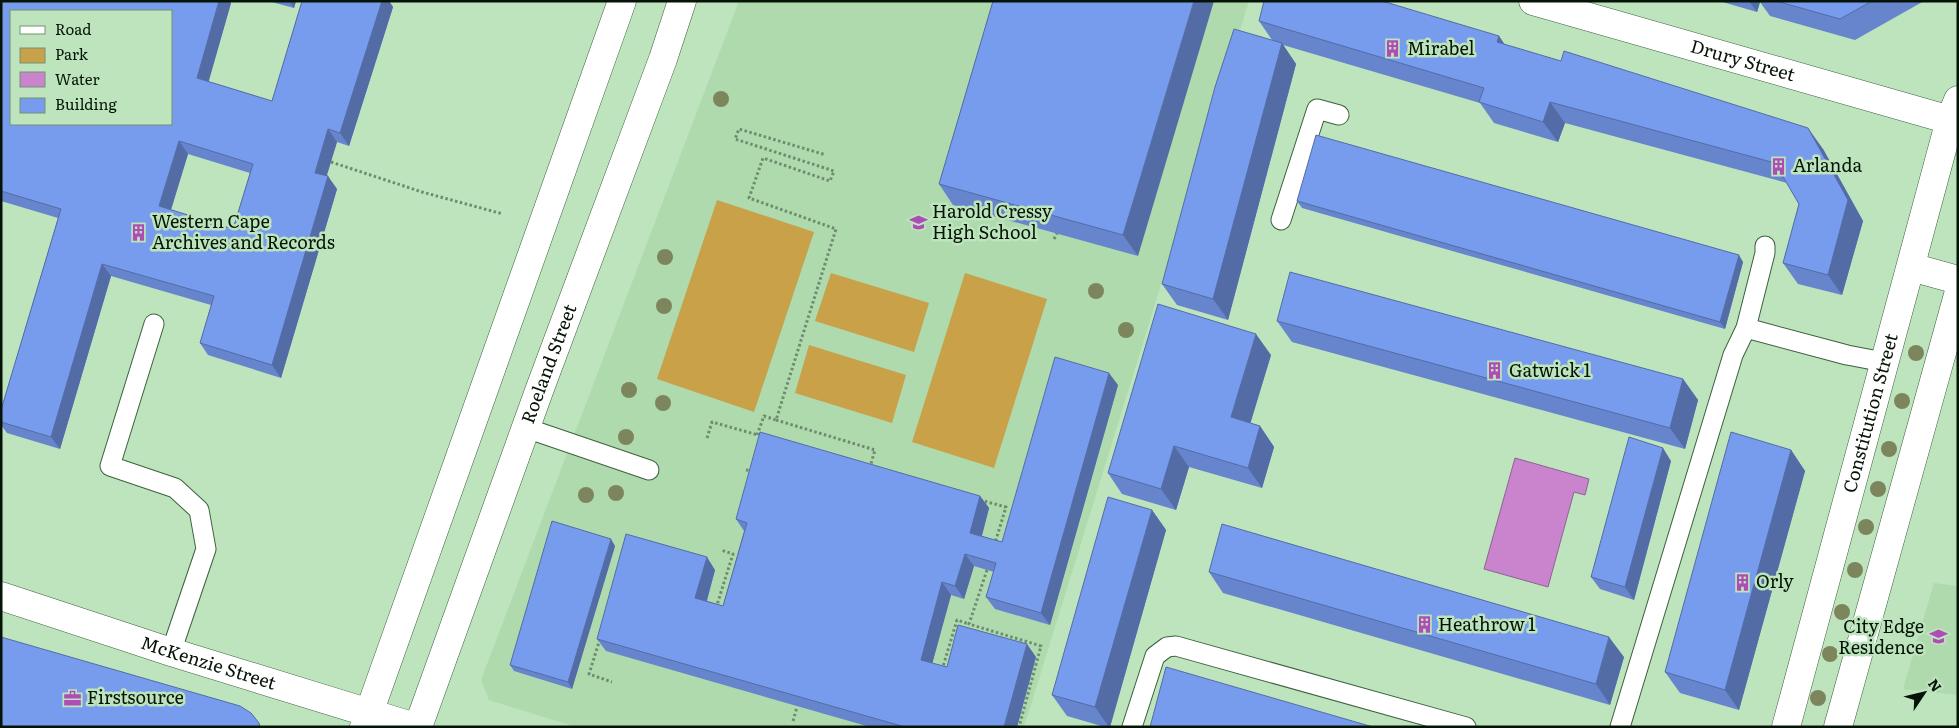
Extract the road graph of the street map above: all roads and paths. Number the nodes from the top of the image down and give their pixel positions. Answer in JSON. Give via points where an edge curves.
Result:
{"nodes":[{"id":1,"x":622,"y":1,"type":"edge"},
{"id":2,"x":682,"y":1,"type":"edge"},
{"id":3,"x":1533,"y":1,"type":"edge"},
{"id":4,"x":1954,"y":110,"type":"edge"},
{"id":5,"x":1339,"y":115,"type":"dead end"},
{"id":6,"x":826,"y":155,"type":"dead end"},
{"id":7,"x":331,"y":162,"type":"dead end"},
{"id":8,"x":503,"y":214,"type":"dead end"},
{"id":9,"x":1281,"y":220,"type":"dead end"},
{"id":10,"x":1057,"y":233,"type":"edge"},
{"id":11,"x":1054,"y":239,"type":"edge"},
{"id":12,"x":1765,"y":246,"type":"dead end"},
{"id":13,"x":1911,"y":267,"type":"junction"},
{"id":14,"x":1958,"y":280,"type":"edge"},
{"id":15,"x":1958,"y":295,"type":"edge"},
{"id":16,"x":154,"y":324,"type":"dead end"},
{"id":17,"x":1746,"y":328,"type":"junction"},
{"id":18,"x":1884,"y":362,"type":"junction"},
{"id":19,"x":776,"y":420,"type":"junction"},
{"id":20,"x":526,"y":428,"type":"junction"},
{"id":21,"x":758,"y":435,"type":"junction"},
{"id":22,"x":707,"y":438,"type":"dead end"},
{"id":23,"x":767,"y":438,"type":"edge"},
{"id":24,"x":861,"y":465,"type":"edge"},
{"id":25,"x":870,"y":468,"type":"junction"},
{"id":26,"x":648,"y":470,"type":"dead end"},
{"id":27,"x":746,"y":470,"type":"dead end"},
{"id":28,"x":879,"y":470,"type":"edge"},
{"id":29,"x":761,"y":473,"type":"edge"},
{"id":30,"x":978,"y":499,"type":"edge"},
{"id":31,"x":721,"y":550,"type":"dead end"},
{"id":32,"x":994,"y":550,"type":"edge"},
{"id":33,"x":987,"y":570,"type":"edge"},
{"id":34,"x":1,"y":596,"type":"edge"},
{"id":35,"x":715,"y":613,"type":"edge"},
{"id":36,"x":968,"y":624,"type":"junction"},
{"id":37,"x":600,"y":638,"type":"edge"},
{"id":38,"x":171,"y":652,"type":"junction"},
{"id":39,"x":940,"y":675,"type":"edge"},
{"id":40,"x":612,"y":682,"type":"dead end"},
{"id":41,"x":798,"y":707,"type":"edge"},
{"id":42,"x":366,"y":720,"type":"edge"},
{"id":43,"x":793,"y":721,"type":"dead end"},
{"id":44,"x":417,"y":727,"type":"edge"},
{"id":45,"x":1019,"y":727,"type":"edge"},
{"id":46,"x":1132,"y":727,"type":"edge"},
{"id":47,"x":1466,"y":727,"type":"edge"},
{"id":48,"x":1620,"y":727,"type":"edge"},
{"id":49,"x":1786,"y":727,"type":"edge"},
{"id":50,"x":1838,"y":727,"type":"edge"}],
"edges":[{"from":1,"to":42,"type":"street"},
{"from":2,"to":20,"type":"street","name":"Roeland Street"},
{"from":3,"to":4,"type":"street","name":"Drury Street"},
{"from":4,"to":13,"type":"street","name":"Constitution Street"},
{"from":5,"to":9,"type":"lane","via":[[1317,109]]},
{"from":6,"to":19,"type":"path","via":[[739,129],[735,139],[834,171],[830,181],[763,158],[749,198],[836,230]]},
{"from":7,"to":8,"type":"path"},
{"from":10,"to":11,"type":"path"},
{"from":12,"to":17,"type":"lane"},
{"from":13,"to":14,"type":"street"},
{"from":13,"to":18,"type":"street","name":"Constitution Street"},
{"from":15,"to":50,"type":"street"},
{"from":16,"to":38,"type":"lane","via":[[110,466],[175,488],[199,510],[206,549]]},
{"from":17,"to":18,"type":"lane"},
{"from":17,"to":48,"type":"lane","via":[[1733,355]]},
{"from":18,"to":49,"type":"street","name":"Constitution Street"},
{"from":19,"to":21,"type":"path","via":[[764,416]]},
{"from":19,"to":25,"type":"path","via":[[875,450]]},
{"from":20,"to":26,"type":"lane"},
{"from":20,"to":44,"type":"street","name":"Roeland Street"},
{"from":21,"to":22,"type":"path","via":[[712,422]]},
{"from":21,"to":23,"type":"path"},
{"from":24,"to":25,"type":"path"},
{"from":25,"to":28,"type":"path"},
{"from":27,"to":29,"type":"path"},
{"from":30,"to":32,"type":"path","via":[[1006,507]]},
{"from":31,"to":35,"type":"path","via":[[733,554]]},
{"from":33,"to":36,"type":"path"},
{"from":34,"to":38,"type":"street","name":"McKenzie Street"},
{"from":36,"to":39,"type":"path","via":[[956,620]]},
{"from":36,"to":45,"type":"path","via":[[1041,646]]},
{"from":37,"to":40,"type":"path","via":[[589,674]]},
{"from":38,"to":42,"type":"street","name":"McKenzie Street"},
{"from":41,"to":43,"type":"path"},
{"from":42,"to":44,"type":"street","name":"McKenzie Street"},
{"from":46,"to":47,"type":"lane","via":[[1155,656],[1167,647],[1176,646]]}]}
